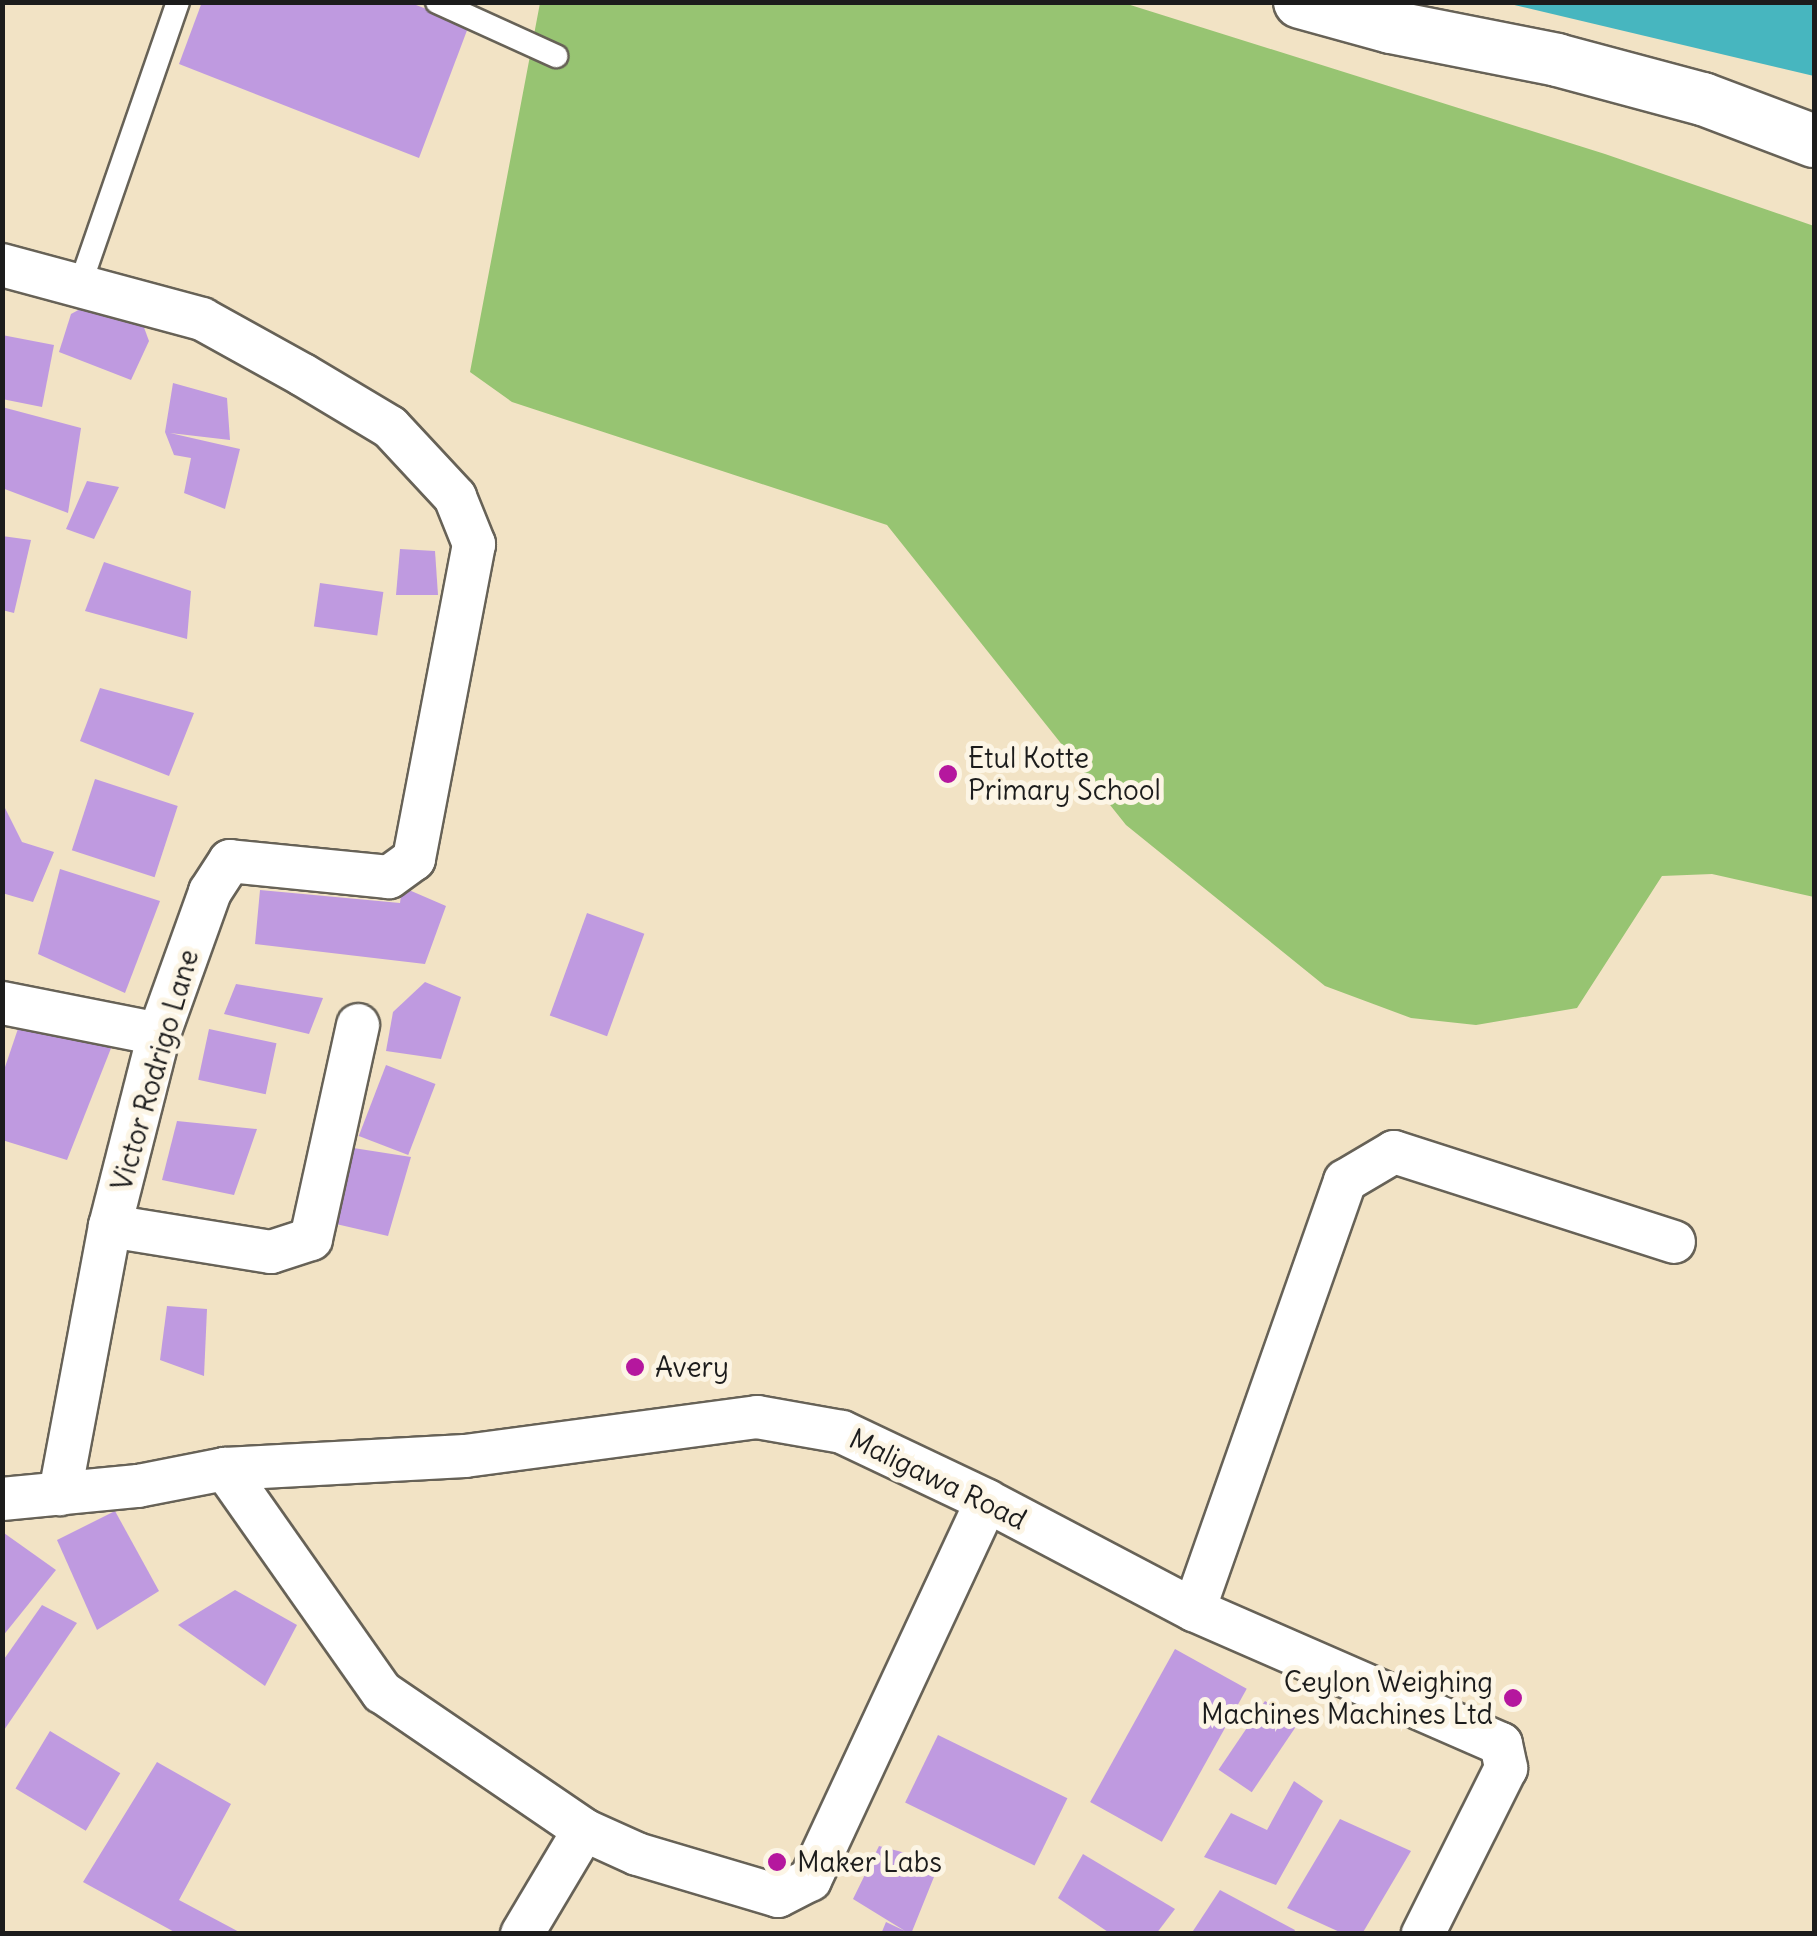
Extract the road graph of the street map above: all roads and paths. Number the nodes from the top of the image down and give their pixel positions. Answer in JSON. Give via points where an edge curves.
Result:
{"nodes":[{"id":1,"x":178,"y":2,"type":"edge"},
{"id":2,"x":437,"y":2,"type":"edge"},
{"id":3,"x":1300,"y":2,"type":"edge"},
{"id":4,"x":556,"y":56,"type":"dead end"},
{"id":5,"x":1814,"y":141,"type":"edge"},
{"id":6,"x":2,"y":266,"type":"edge"},
{"id":7,"x":80,"y":285,"type":"junction"},
{"id":8,"x":2,"y":1003,"type":"edge"},
{"id":9,"x":358,"y":1025,"type":"dead end"},
{"id":10,"x":159,"y":1034,"type":"junction"},
{"id":11,"x":110,"y":1226,"type":"junction"},
{"id":12,"x":1674,"y":1242,"type":"dead end"},
{"id":13,"x":226,"y":1469,"type":"junction"},
{"id":14,"x":60,"y":1494,"type":"junction"},
{"id":15,"x":2,"y":1499,"type":"edge"},
{"id":16,"x":987,"y":1501,"type":"junction"},
{"id":17,"x":1194,"y":1610,"type":"junction"},
{"id":18,"x":584,"y":1830,"type":"junction"},
{"id":19,"x":522,"y":1934,"type":"edge"},
{"id":20,"x":1422,"y":1934,"type":"edge"}],
"edges":[{"from":1,"to":7,"type":"lane"},
{"from":2,"to":4,"type":"lane"},
{"from":3,"to":5,"type":"street","via":[[1702,99]]},
{"from":6,"to":7,"type":"street"},
{"from":7,"to":10,"type":"street","name":"Victor Rodrigo Lane","via":[[202,320],[390,427],[455,498],[474,544],[414,859],[389,877],[230,861],[210,892]]},
{"from":8,"to":10,"type":"street"},
{"from":9,"to":11,"type":"street","via":[[311,1239],[271,1252]]},
{"from":10,"to":11,"type":"street","name":"Victor Rodrigo Lane"},
{"from":11,"to":14,"type":"street","name":"Victor Rodrigo Lane"},
{"from":12,"to":17,"type":"street","via":[[1394,1152],[1345,1181]]},
{"from":13,"to":14,"type":"street","name":"Maligawa Road"},
{"from":13,"to":16,"type":"street","name":"Maligawa Road","via":[[464,1456],[757,1417],[842,1432]]},
{"from":13,"to":18,"type":"street","via":[[382,1692]]},
{"from":14,"to":15,"type":"street","name":"Maligawa Road"},
{"from":16,"to":17,"type":"street","name":"Maligawa Road"},
{"from":16,"to":18,"type":"street","via":[[810,1880],[778,1896],[637,1854]]},
{"from":17,"to":20,"type":"street","name":"Maligawa Road","via":[[1501,1744],[1506,1768]]},
{"from":18,"to":19,"type":"street"}]}
